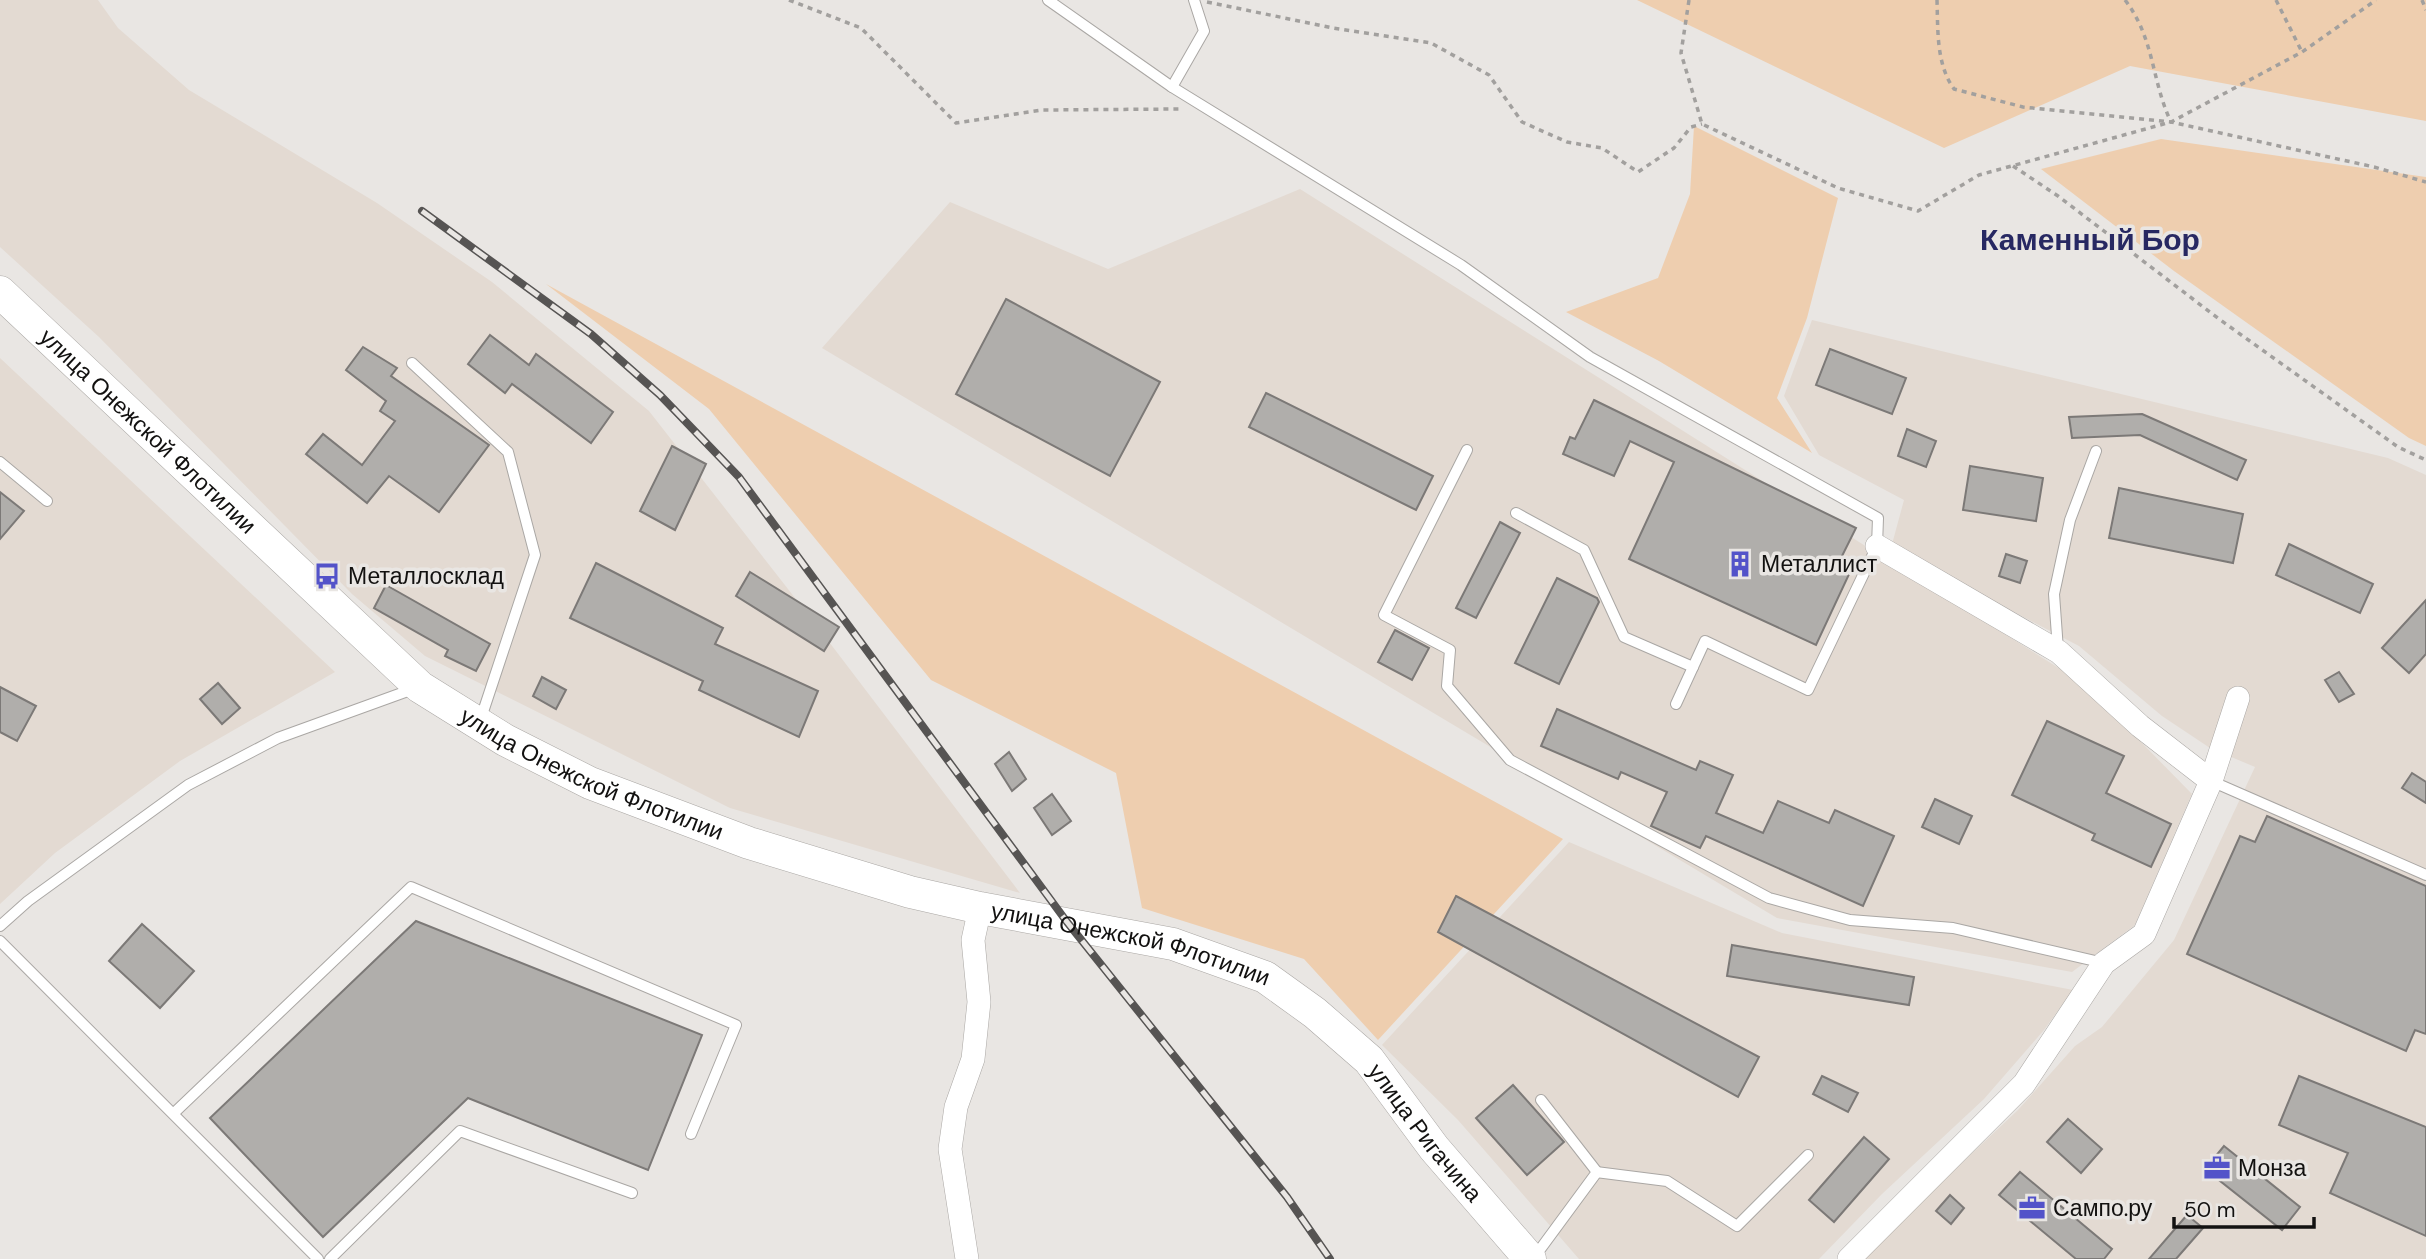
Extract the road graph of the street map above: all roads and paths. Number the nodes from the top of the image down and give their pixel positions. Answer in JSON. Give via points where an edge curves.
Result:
{"nodes":[{"id":1,"x":789,"y":0,"type":"edge"},
{"id":2,"x":1048,"y":0,"type":"edge"},
{"id":3,"x":1689,"y":0,"type":"edge"},
{"id":4,"x":1937,"y":0,"type":"edge"},
{"id":5,"x":2125,"y":0,"type":"edge"},
{"id":6,"x":2276,"y":0,"type":"edge"},
{"id":7,"x":2376,"y":0,"type":"edge"},
{"id":8,"x":2422,"y":0,"type":"edge"},
{"id":9,"x":1195,"y":2,"type":"edge"},
{"id":10,"x":2426,"y":10,"type":"edge"},
{"id":11,"x":2302,"y":52,"type":"junction"},
{"id":12,"x":1172,"y":87,"type":"junction"},
{"id":13,"x":1207,"y":108,"type":"junction"},
{"id":14,"x":2171,"y":122,"type":"junction"},
{"id":15,"x":1702,"y":124,"type":"junction"},
{"id":16,"x":2013,"y":166,"type":"junction"},
{"id":17,"x":2426,"y":182,"type":"edge"},
{"id":18,"x":0,"y":292,"type":"edge"},
{"id":19,"x":412,"y":363,"type":"dead end"},
{"id":20,"x":1466,"y":450,"type":"dead end"},
{"id":21,"x":2096,"y":451,"type":"dead end"},
{"id":22,"x":2426,"y":460,"type":"edge"},
{"id":23,"x":0,"y":462,"type":"edge"},
{"id":24,"x":47,"y":501,"type":"dead end"},
{"id":25,"x":1516,"y":513,"type":"dead end"},
{"id":26,"x":1877,"y":546,"type":"junction"},
{"id":27,"x":2059,"y":652,"type":"junction"},
{"id":28,"x":1693,"y":667,"type":"junction"},
{"id":29,"x":420,"y":687,"type":"junction"},
{"id":30,"x":2238,"y":698,"type":"dead end"},
{"id":31,"x":1676,"y":704,"type":"dead end"},
{"id":32,"x":479,"y":724,"type":"junction"},
{"id":33,"x":2211,"y":780,"type":"junction"},
{"id":34,"x":2426,"y":875,"type":"edge"},
{"id":35,"x":979,"y":908,"type":"junction"},
{"id":36,"x":0,"y":926,"type":"edge"},
{"id":37,"x":0,"y":941,"type":"edge"},
{"id":38,"x":2104,"y":963,"type":"junction"},
{"id":39,"x":1315,"y":1013,"type":"joint"},
{"id":40,"x":1541,"y":1100,"type":"dead end"},
{"id":41,"x":174,"y":1113,"type":"junction"},
{"id":42,"x":691,"y":1134,"type":"dead end"},
{"id":43,"x":1808,"y":1155,"type":"dead end"},
{"id":44,"x":1596,"y":1172,"type":"junction"},
{"id":45,"x":632,"y":1193,"type":"dead end"},
{"id":46,"x":318,"y":1259,"type":"edge"},
{"id":47,"x":330,"y":1259,"type":"edge"},
{"id":48,"x":967,"y":1259,"type":"edge"},
{"id":49,"x":1532,"y":1259,"type":"edge"},
{"id":50,"x":1849,"y":1259,"type":"edge"}],
"edges":[{"from":1,"to":13,"type":"path","via":[[861,28],[956,123],[1042,110]]},
{"from":2,"to":12,"type":"lane"},
{"from":3,"to":15,"type":"path","via":[[1681,53]]},
{"from":4,"to":14,"type":"path","via":[[1940,52],[1946,78],[1954,89],[2023,107]]},
{"from":5,"to":14,"type":"path","via":[[2146,33],[2161,101]]},
{"from":6,"to":11,"type":"path"},
{"from":7,"to":11,"type":"path"},
{"from":8,"to":10,"type":"path"},
{"from":9,"to":12,"type":"lane","via":[[1205,31]]},
{"from":9,"to":15,"type":"path","via":[[1431,43],[1489,75],[1522,122],[1567,142],[1602,148],[1638,172],[1674,148],[1691,127]]},
{"from":11,"to":14,"type":"path"},
{"from":12,"to":13,"type":"lane"},
{"from":13,"to":26,"type":"lane","via":[[1461,265],[1591,357],[1878,518]]},
{"from":14,"to":16,"type":"path"},
{"from":14,"to":17,"type":"path"},
{"from":15,"to":16,"type":"path","via":[[1838,188],[1917,211],[1979,176]]},
{"from":16,"to":22,"type":"path","via":[[2398,447]]},
{"from":18,"to":29,"type":"main road","name":"улица Онежской Флотилии"},
{"from":19,"to":32,"type":"lane","via":[[508,452],[535,555]]},
{"from":20,"to":38,"type":"lane","via":[[1384,615],[1450,650],[1447,686],[1510,760],[1769,898],[1850,920],[1953,928]]},
{"from":21,"to":27,"type":"lane","via":[[2070,520],[2054,594]]},
{"from":23,"to":24,"type":"lane"},
{"from":25,"to":28,"type":"lane","via":[[1584,550],[1624,637]]},
{"from":26,"to":27,"type":"street"},
{"from":26,"to":28,"type":"lane","via":[[1808,690],[1705,641]]},
{"from":27,"to":33,"type":"street","via":[[2140,726]]},
{"from":28,"to":31,"type":"lane"},
{"from":29,"to":32,"type":"lane"},
{"from":29,"to":36,"type":"lane","via":[[278,738],[188,785]]},
{"from":30,"to":33,"type":"street"},
{"from":32,"to":35,"type":"lane","via":[[590,783],[749,843]]},
{"from":33,"to":34,"type":"lane"},
{"from":33,"to":38,"type":"street","via":[[2144,934]]},
{"from":35,"to":39,"type":"main road","name":"улица Онежской Флотилии","via":[[1173,944],[1265,977]]},
{"from":35,"to":48,"type":"street","via":[[973,940],[979,1002],[974,1047],[956,1108],[950,1149]]},
{"from":37,"to":41,"type":"lane"},
{"from":38,"to":50,"type":"street","via":[[2024,1084]]},
{"from":39,"to":49,"type":"main road","name":"улица Ригачина","via":[[1368,1060],[1434,1148]]},
{"from":40,"to":44,"type":"lane"},
{"from":41,"to":42,"type":"lane","via":[[411,887],[736,1025]]},
{"from":41,"to":46,"type":"lane"},
{"from":43,"to":44,"type":"lane","via":[[1737,1226],[1667,1181]]},
{"from":44,"to":49,"type":"lane"},
{"from":45,"to":47,"type":"lane","via":[[460,1130]]}]}
